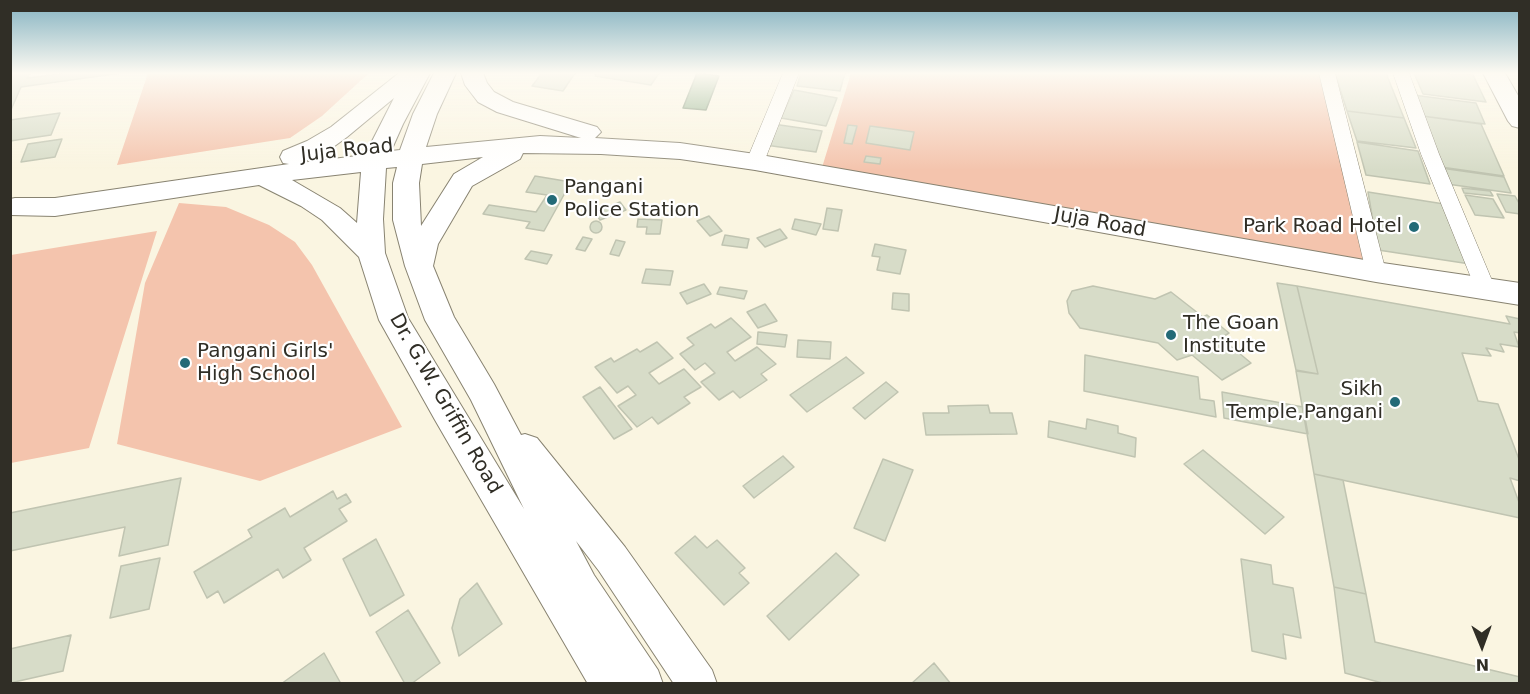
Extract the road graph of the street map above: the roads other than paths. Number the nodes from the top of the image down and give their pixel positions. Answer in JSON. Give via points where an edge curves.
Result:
{"nodes":[{"id":1,"x":371,"y":105,"type":"edge"},
{"id":2,"x":402,"y":105,"type":"edge"},
{"id":3,"x":428,"y":105,"type":"edge"},
{"id":4,"x":502,"y":105,"type":"edge"},
{"id":5,"x":778,"y":105,"type":"edge"},
{"id":6,"x":1335,"y":105,"type":"edge"},
{"id":7,"x":1413,"y":105,"type":"edge"},
{"id":8,"x":1512,"y":105,"type":"edge"},
{"id":9,"x":1520,"y":121,"type":"edge"},
{"id":10,"x":589,"y":132,"type":"junction"},
{"id":11,"x":540,"y":144,"type":"junction"},
{"id":12,"x":413,"y":150,"type":"junction"},
{"id":13,"x":680,"y":151,"type":"junction"},
{"id":14,"x":376,"y":156,"type":"junction"},
{"id":15,"x":292,"y":157,"type":"junction"},
{"id":16,"x":755,"y":162,"type":"junction"},
{"id":17,"x":261,"y":176,"type":"junction"},
{"id":18,"x":13,"y":207,"type":"edge"},
{"id":19,"x":371,"y":253,"type":"junction"},
{"id":20,"x":419,"y":266,"type":"junction"},
{"id":21,"x":1376,"y":272,"type":"junction"},
{"id":22,"x":1486,"y":290,"type":"junction"},
{"id":23,"x":1520,"y":294,"type":"edge"},
{"id":24,"x":483,"y":393,"type":"junction"},
{"id":25,"x":446,"y":411,"type":"junction"},
{"id":26,"x":578,"y":580,"type":"junction"},
{"id":27,"x":610,"y":684,"type":"edge"},
{"id":28,"x":644,"y":684,"type":"edge"},
{"id":29,"x":698,"y":684,"type":"edge"}],
"edges":[{"from":1,"to":15,"type":"main road","via":[[339,132]]},
{"from":2,"to":14,"type":"main road","name":"Dr. G.W. Griffin Road"},
{"from":3,"to":12,"type":"main road","name":"Dr. G.W. Griffin Road"},
{"from":4,"to":10,"type":"main road"},
{"from":5,"to":16,"type":"street"},
{"from":6,"to":21,"type":"street"},
{"from":7,"to":22,"type":"street"},
{"from":8,"to":9,"type":"main road"},
{"from":10,"to":12,"type":"main road","name":"Juja Road","via":[[514,131]]},
{"from":10,"to":13,"type":"main road","name":"Juja Road"},
{"from":11,"to":12,"type":"main road","name":"Juja Road"},
{"from":11,"to":13,"type":"main road","name":"Juja Road"},
{"from":11,"to":20,"type":"main road","via":[[499,158],[463,180],[424,244]]},
{"from":12,"to":14,"type":"main road","name":"Juja Road"},
{"from":12,"to":20,"type":"main road","name":"Dr. G.W. Griffin Road","via":[[406,183],[406,220]]},
{"from":13,"to":16,"type":"main road","name":"Juja Road"},
{"from":14,"to":15,"type":"main road","name":"Juja Road"},
{"from":14,"to":17,"type":"main road","name":"Juja Road"},
{"from":14,"to":19,"type":"main road","name":"Dr. G.W. Griffin Road"},
{"from":15,"to":18,"type":"main road","name":"Juja Road","via":[[65,190]]},
{"from":16,"to":21,"type":"main road","name":"Juja Road"},
{"from":17,"to":18,"type":"main road","name":"Juja Road","via":[[55,207]]},
{"from":17,"to":19,"type":"main road","via":[[331,214]]},
{"from":19,"to":25,"type":"main road","name":"Dr. G.W. Griffin Road","via":[[394,320]]},
{"from":20,"to":24,"type":"main road","name":"Dr. G.W. Griffin Road","via":[[440,320]]},
{"from":21,"to":22,"type":"main road","name":"Juja Road"},
{"from":22,"to":23,"type":"main road","name":"Juja Road"},
{"from":24,"to":26,"type":"main road","name":"Dr. G.W. Griffin Road"},
{"from":24,"to":29,"type":"main road","name":"Dr. G.W. Griffin Road","via":[[612,559]]},
{"from":25,"to":26,"type":"main road"},
{"from":25,"to":27,"type":"main road","name":"Dr. G.W. Griffin Road"},
{"from":26,"to":28,"type":"main road"}]}
